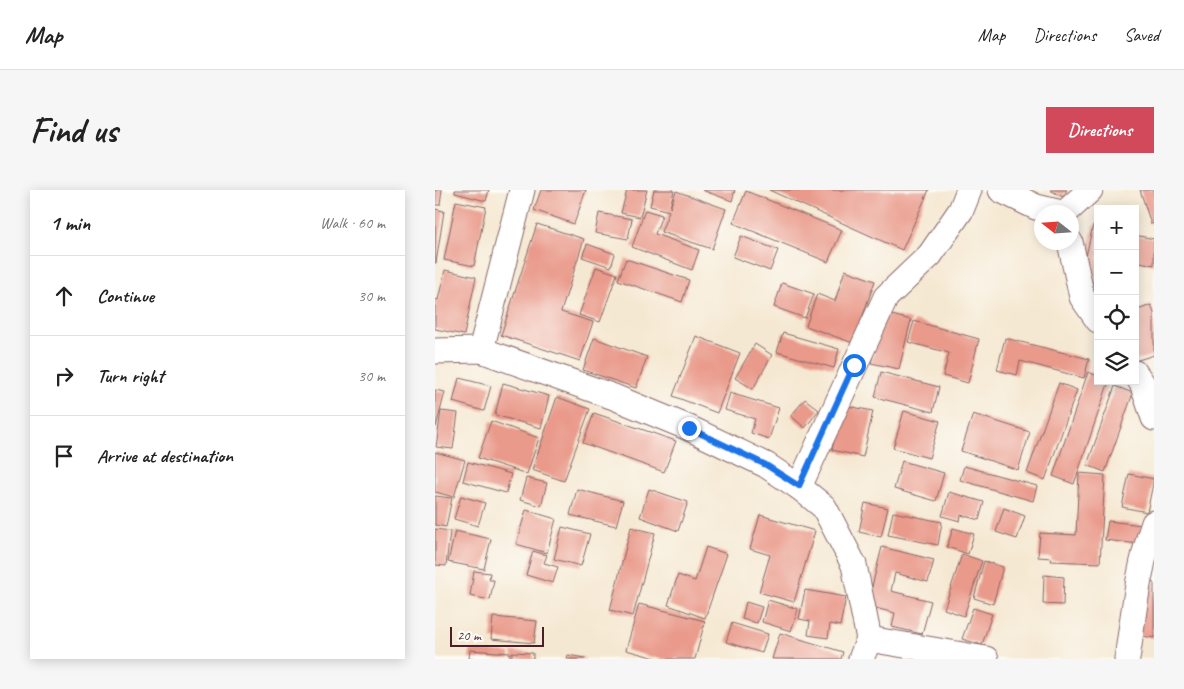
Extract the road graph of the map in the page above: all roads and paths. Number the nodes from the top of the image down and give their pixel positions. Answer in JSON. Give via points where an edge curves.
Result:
{"nodes":[{"id":1,"x":522,"y":190,"type":"edge"},
{"id":2,"x":969,"y":190,"type":"edge"},
{"id":3,"x":1001,"y":190,"type":"edge"},
{"id":4,"x":1090,"y":190,"type":"edge"},
{"id":5,"x":1074,"y":205,"type":"edge"},
{"id":6,"x":1034,"y":206,"type":"edge"},
{"id":7,"x":1072,"y":250,"type":"edge"},
{"id":8,"x":1094,"y":314,"type":"edge"},
{"id":9,"x":481,"y":350,"type":"junction"},
{"id":10,"x":435,"y":351,"type":"edge"},
{"id":11,"x":1139,"y":379,"type":"edge"},
{"id":12,"x":1154,"y":418,"type":"edge"},
{"id":13,"x":799,"y":486,"type":"junction"},
{"id":14,"x":1154,"y":523,"type":"edge"},
{"id":15,"x":865,"y":649,"type":"edge"},
{"id":16,"x":986,"y":659,"type":"edge"},
{"id":17,"x":1127,"y":659,"type":"edge"}],
"edges":[{"from":1,"to":9,"type":"street"},
{"from":2,"to":13,"type":"street","via":[[961,210],[930,255],[886,297]]},
{"from":3,"to":6,"type":"street"},
{"from":4,"to":5,"type":"street"},
{"from":7,"to":8,"type":"street","via":[[1082,297]]},
{"from":9,"to":10,"type":"street"},
{"from":9,"to":13,"type":"street","via":[[689,428],[766,465]]},
{"from":11,"to":12,"type":"street"},
{"from":13,"to":15,"type":"street","via":[[824,507],[854,565]]},
{"from":14,"to":17,"type":"street","via":[[1136,592]]},
{"from":15,"to":16,"type":"street"}]}
